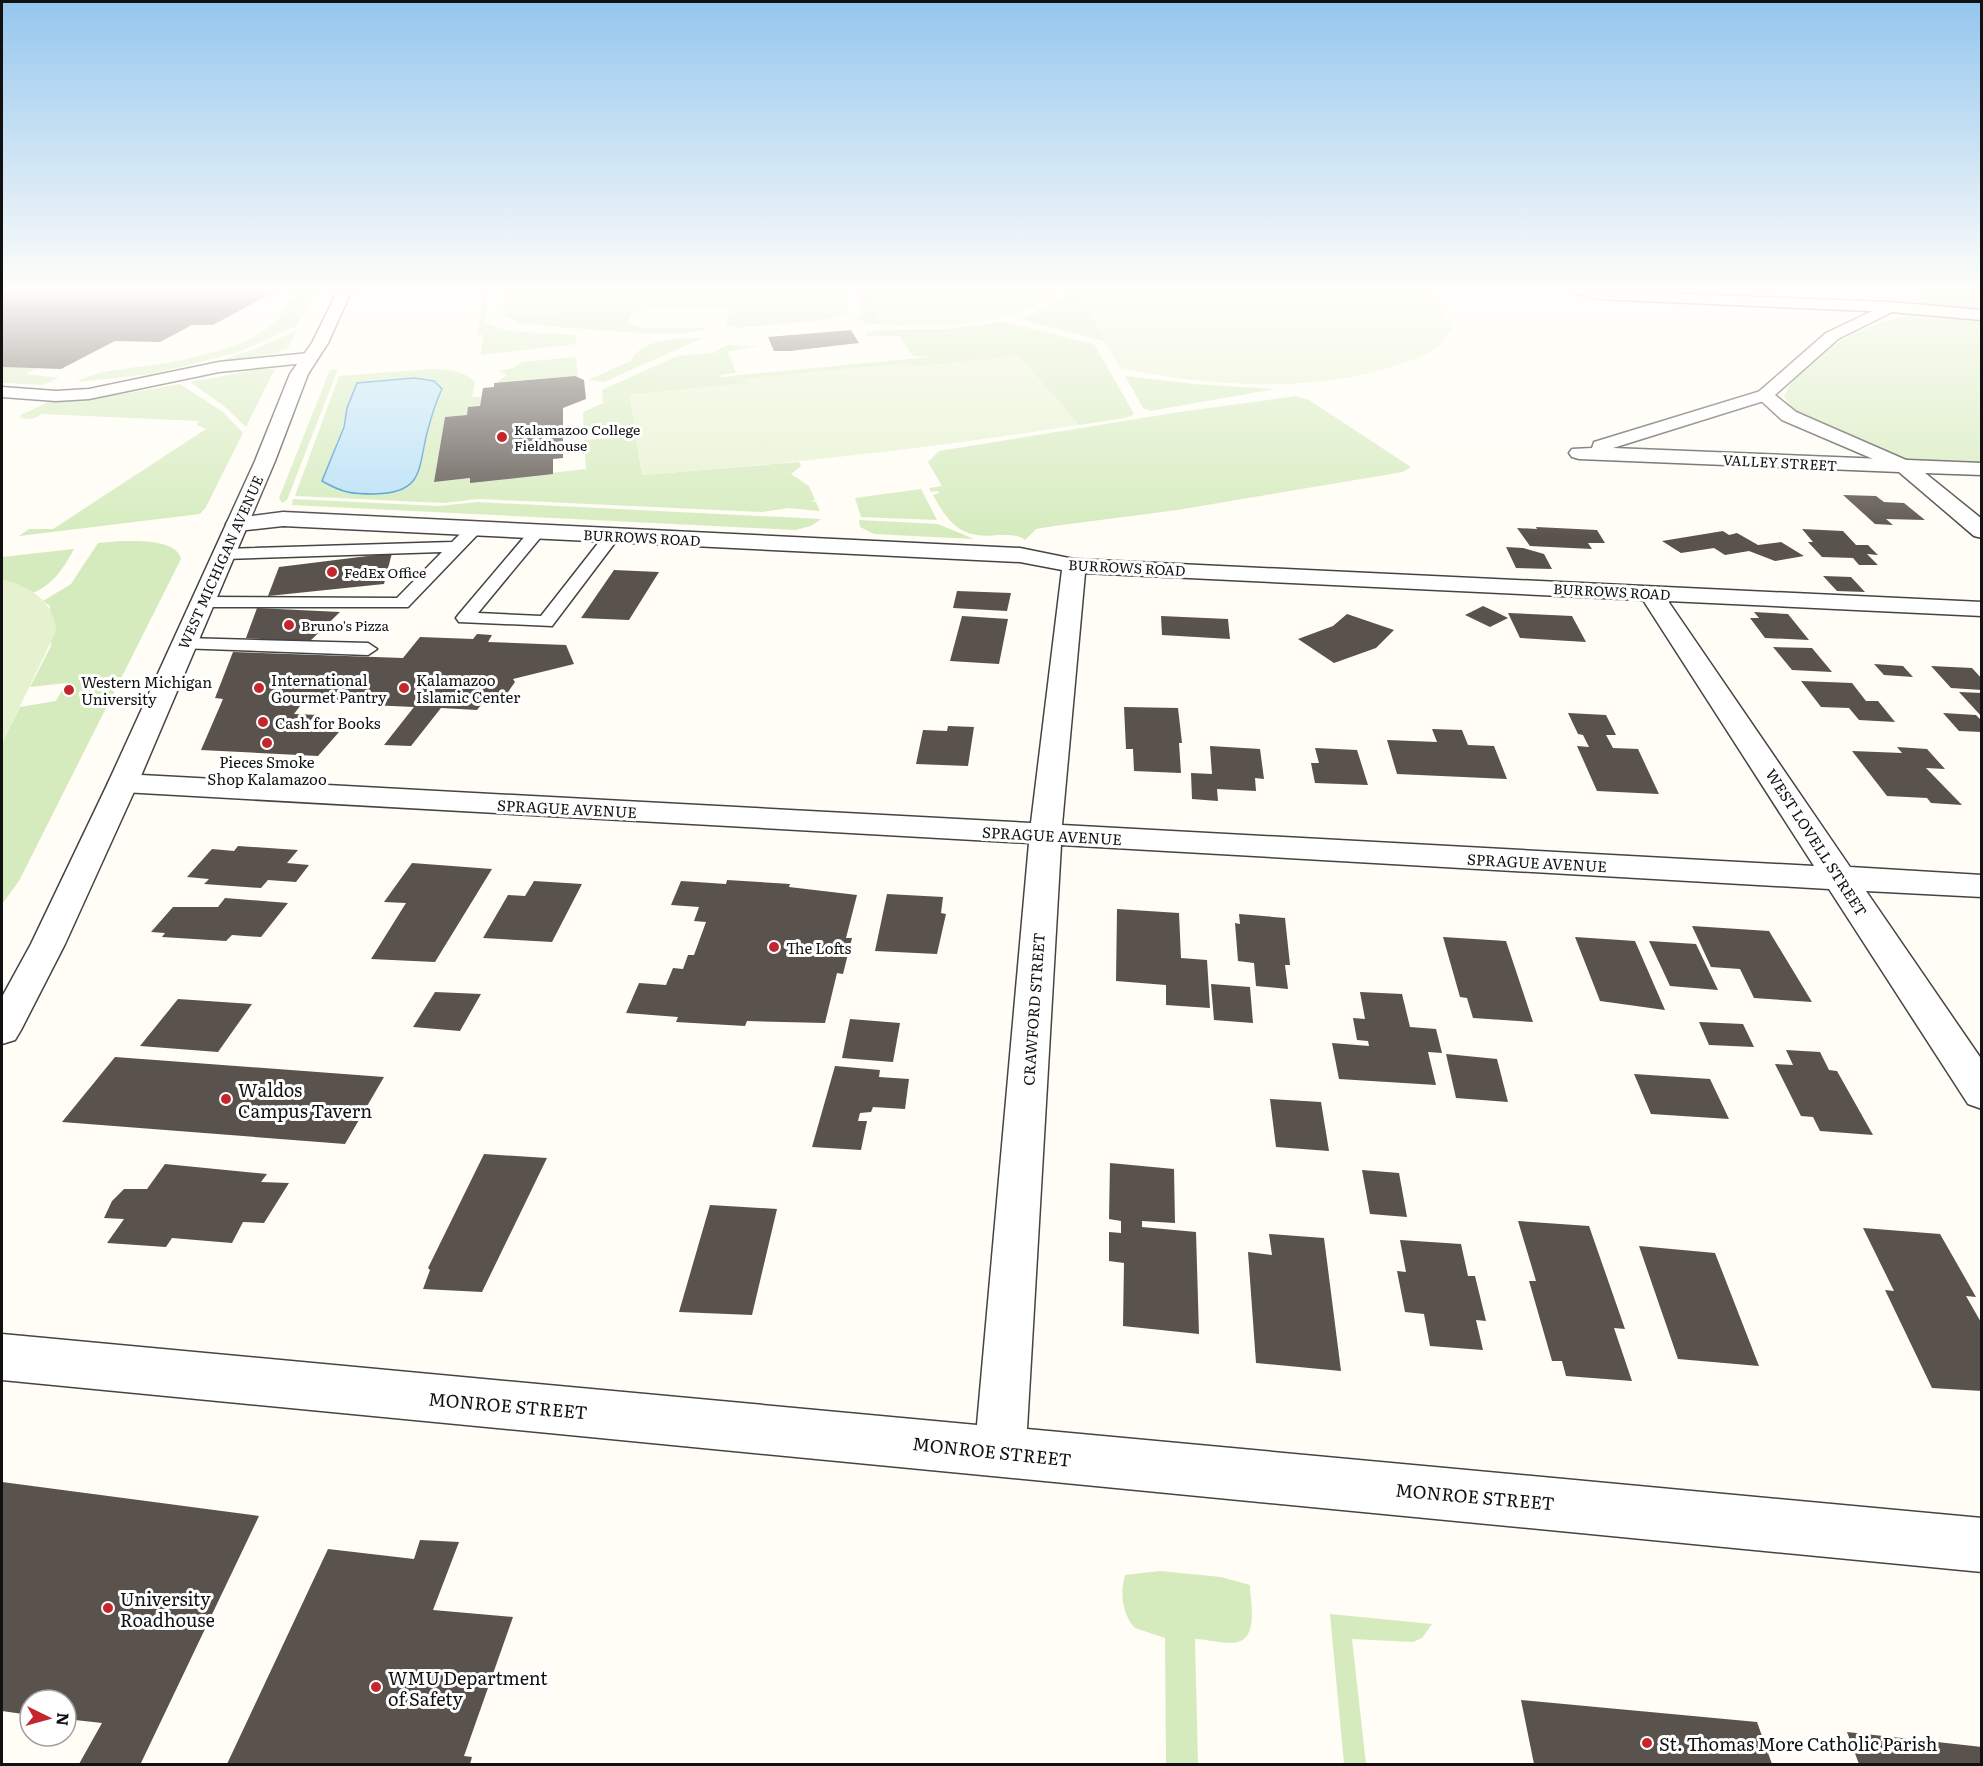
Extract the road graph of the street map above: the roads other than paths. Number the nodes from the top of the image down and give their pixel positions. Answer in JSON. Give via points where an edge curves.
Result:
{"nodes":[{"id":1,"x":193,"y":372,"type":"edge"},
{"id":2,"x":300,"y":372,"type":"edge"},
{"id":3,"x":1790,"y":372,"type":"edge"},
{"id":4,"x":2,"y":392,"type":"edge"},
{"id":5,"x":1764,"y":395,"type":"junction"},
{"id":6,"x":1906,"y":467,"type":"junction"},
{"id":7,"x":1982,"y":470,"type":"edge"},
{"id":8,"x":237,"y":524,"type":"junction"},
{"id":9,"x":474,"y":529,"type":"junction"},
{"id":10,"x":1982,"y":531,"type":"edge"},
{"id":11,"x":537,"y":532,"type":"junction"},
{"id":12,"x":612,"y":536,"type":"junction"},
{"id":13,"x":455,"y":547,"type":"junction"},
{"id":14,"x":225,"y":554,"type":"junction"},
{"id":15,"x":1074,"y":566,"type":"junction"},
{"id":16,"x":1650,"y":593,"type":"junction"},
{"id":17,"x":204,"y":602,"type":"junction"},
{"id":18,"x":1982,"y":609,"type":"edge"},
{"id":19,"x":184,"y":644,"type":"junction"},
{"id":20,"x":368,"y":649,"type":"dead end"},
{"id":21,"x":123,"y":783,"type":"junction"},
{"id":22,"x":1046,"y":835,"type":"junction"},
{"id":23,"x":1840,"y":878,"type":"junction"},
{"id":24,"x":1982,"y":886,"type":"edge"},
{"id":25,"x":2,"y":1030,"type":"edge"},
{"id":26,"x":1982,"y":1093,"type":"edge"},
{"id":27,"x":2,"y":1357,"type":"edge"},
{"id":28,"x":1000,"y":1452,"type":"junction"},
{"id":29,"x":1982,"y":1545,"type":"edge"}],
"edges":[{"from":1,"to":4,"type":"street","via":[[100,392],[56,396]]},
{"from":2,"to":8,"type":"street","name":"WEST MICHIGAN AVENUE"},
{"from":3,"to":5,"type":"street"},
{"from":5,"to":6,"type":"street","via":[[1789,416]]},
{"from":5,"to":6,"type":"street","name":"VALLEY STREET","via":[[1579,453]]},
{"from":6,"to":7,"type":"street","name":"VALLEY STREET"},
{"from":6,"to":10,"type":"street"},
{"from":8,"to":9,"type":"street","name":"BURROWS ROAD","via":[[282,519]]},
{"from":8,"to":14,"type":"street","name":"WEST MICHIGAN AVENUE"},
{"from":9,"to":11,"type":"street","name":"BURROWS ROAD"},
{"from":9,"to":13,"type":"lane"},
{"from":11,"to":12,"type":"street","name":"BURROWS ROAD"},
{"from":11,"to":12,"type":"lane","via":[[465,618],[546,622]]},
{"from":12,"to":15,"type":"street","name":"BURROWS ROAD","via":[[1020,555]]},
{"from":13,"to":14,"type":"lane"},
{"from":13,"to":17,"type":"lane","via":[[402,603]]},
{"from":14,"to":17,"type":"street","name":"WEST MICHIGAN AVENUE"},
{"from":15,"to":16,"type":"street","name":"BURROWS ROAD"},
{"from":15,"to":22,"type":"street","name":"CRAWFORD STREET"},
{"from":16,"to":18,"type":"street","name":"BURROWS ROAD"},
{"from":16,"to":23,"type":"street","name":"WEST LOVELL STREET"},
{"from":17,"to":19,"type":"street","name":"WEST MICHIGAN AVENUE"},
{"from":19,"to":20,"type":"lane"},
{"from":19,"to":21,"type":"street","name":"WEST MICHIGAN AVENUE"},
{"from":21,"to":22,"type":"street","name":"SPRAGUE AVENUE"},
{"from":21,"to":25,"type":"street","name":"WEST MICHIGAN AVENUE","via":[[48,944]]},
{"from":22,"to":23,"type":"street","name":"SPRAGUE AVENUE"},
{"from":22,"to":28,"type":"street","name":"CRAWFORD STREET"},
{"from":23,"to":24,"type":"street","name":"SPRAGUE AVENUE"},
{"from":23,"to":26,"type":"street","name":"WEST LOVELL STREET"},
{"from":27,"to":28,"type":"street","name":"MONROE STREET"},
{"from":28,"to":29,"type":"street","name":"MONROE STREET"}]}
